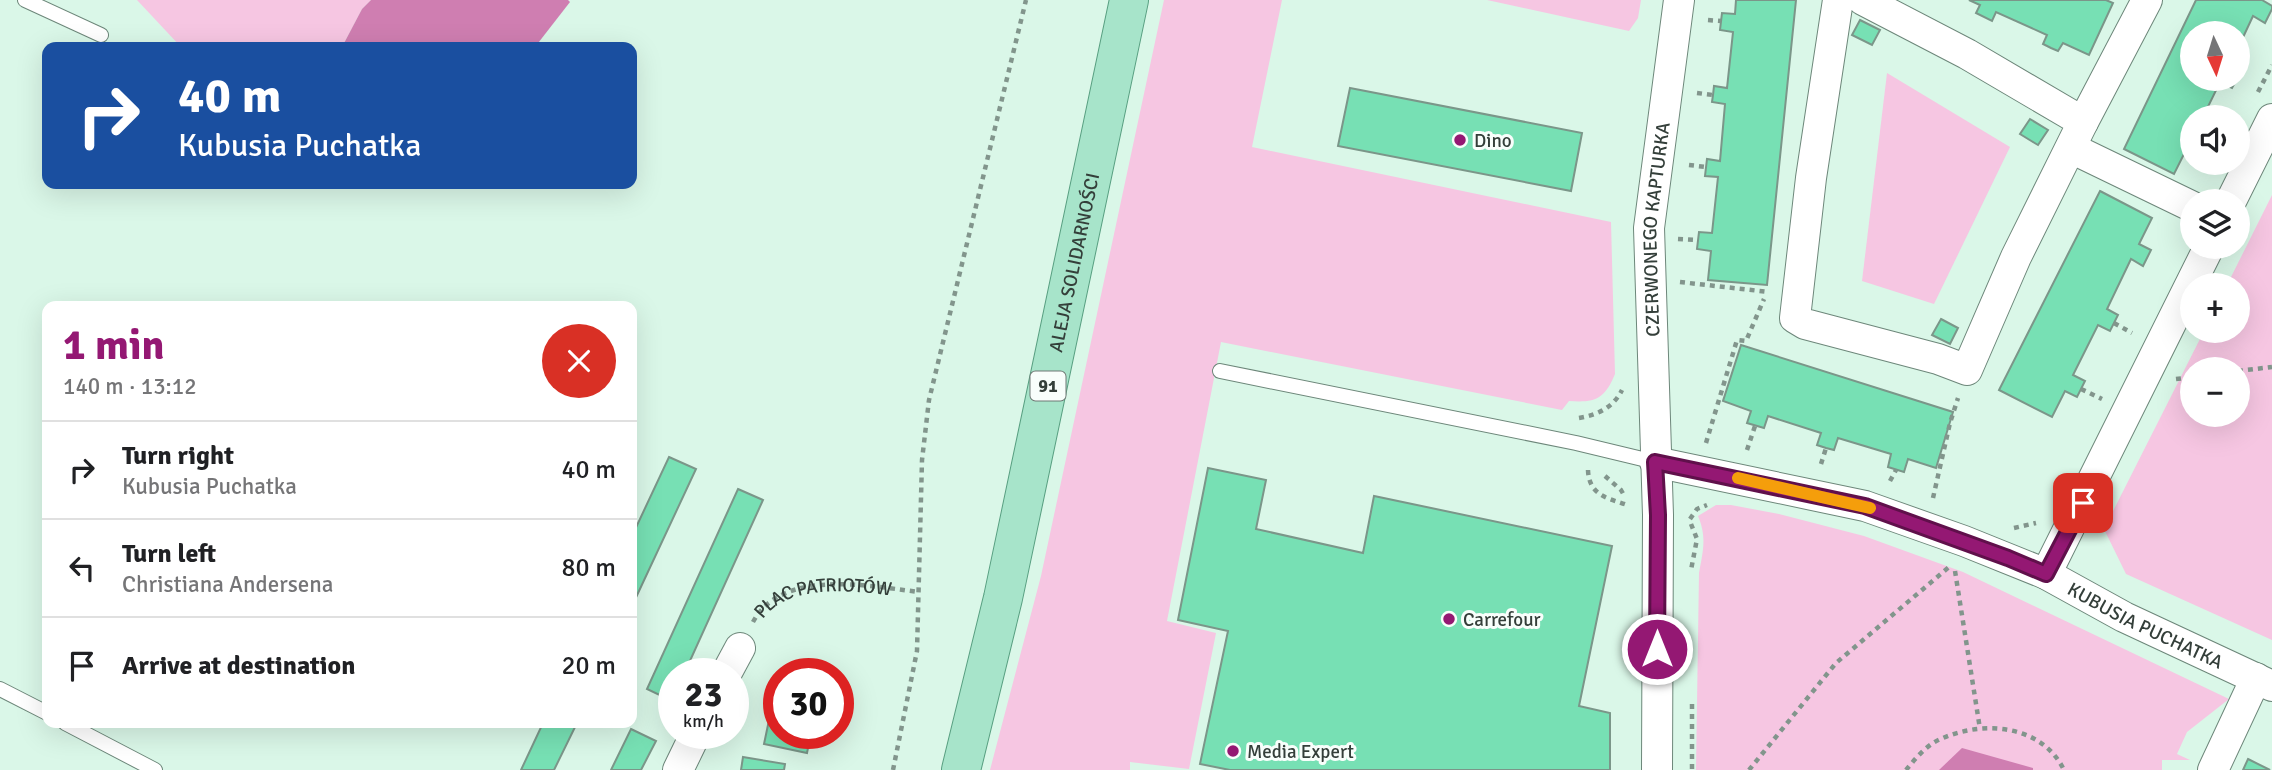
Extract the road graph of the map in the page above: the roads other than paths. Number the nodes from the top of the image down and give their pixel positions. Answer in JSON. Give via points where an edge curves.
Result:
{"nodes":[{"id":1,"x":24,"y":0,"type":"edge"},
{"id":2,"x":1129,"y":0,"type":"edge"},
{"id":3,"x":1679,"y":0,"type":"edge"},
{"id":4,"x":1838,"y":0,"type":"edge"},
{"id":5,"x":1863,"y":0,"type":"edge"},
{"id":6,"x":2147,"y":0,"type":"edge"},
{"id":7,"x":101,"y":35,"type":"dead end"},
{"id":8,"x":2272,"y":119,"type":"edge"},
{"id":9,"x":2078,"y":135,"type":"junction"},
{"id":10,"x":2237,"y":189,"type":"edge"},
{"id":11,"x":2180,"y":199,"type":"edge"},
{"id":12,"x":2203,"y":259,"type":"edge"},
{"id":13,"x":1220,"y":371,"type":"dead end"},
{"id":14,"x":1655,"y":462,"type":"junction"},
{"id":15,"x":2046,"y":574,"type":"junction"},
{"id":16,"x":2264,"y":682,"type":"edge"},
{"id":17,"x":0,"y":688,"type":"edge"},
{"id":18,"x":42,"y":710,"type":"edge"},
{"id":19,"x":75,"y":728,"type":"edge"},
{"id":20,"x":688,"y":749,"type":"edge"},
{"id":21,"x":155,"y":770,"type":"edge"},
{"id":22,"x":678,"y":770,"type":"edge"},
{"id":23,"x":961,"y":770,"type":"edge"},
{"id":24,"x":1657,"y":770,"type":"edge"},
{"id":25,"x":2213,"y":770,"type":"edge"}],
"edges":[{"from":1,"to":7,"type":"lane"},
{"from":2,"to":23,"type":"main road","name":"ALEJA SOLIDARNOŚCI","number":"91","via":[[1003,598]]},
{"from":3,"to":14,"type":"street","name":"CZERWONEGO KAPTURKA","via":[[1649,228]]},
{"from":4,"to":9,"type":"street","via":[[1795,318],[1805,324],[1967,370]]},
{"from":5,"to":9,"type":"street","via":[[1967,54]]},
{"from":6,"to":9,"type":"street"},
{"from":8,"to":10,"type":"street"},
{"from":9,"to":11,"type":"street"},
{"from":12,"to":15,"type":"street"},
{"from":13,"to":14,"type":"lane"},
{"from":14,"to":15,"type":"street","name":"KUBUSIA PUCHATKA","via":[[1865,506]]},
{"from":14,"to":24,"type":"street","name":"CZERWONEGO KAPTURKA"},
{"from":15,"to":16,"type":"street","name":"KUBUSIA PUCHATKA","via":[[2124,617]]},
{"from":16,"to":25,"type":"street"},
{"from":17,"to":18,"type":"lane"},
{"from":19,"to":21,"type":"lane"},
{"from":20,"to":22,"type":"street"}]}
